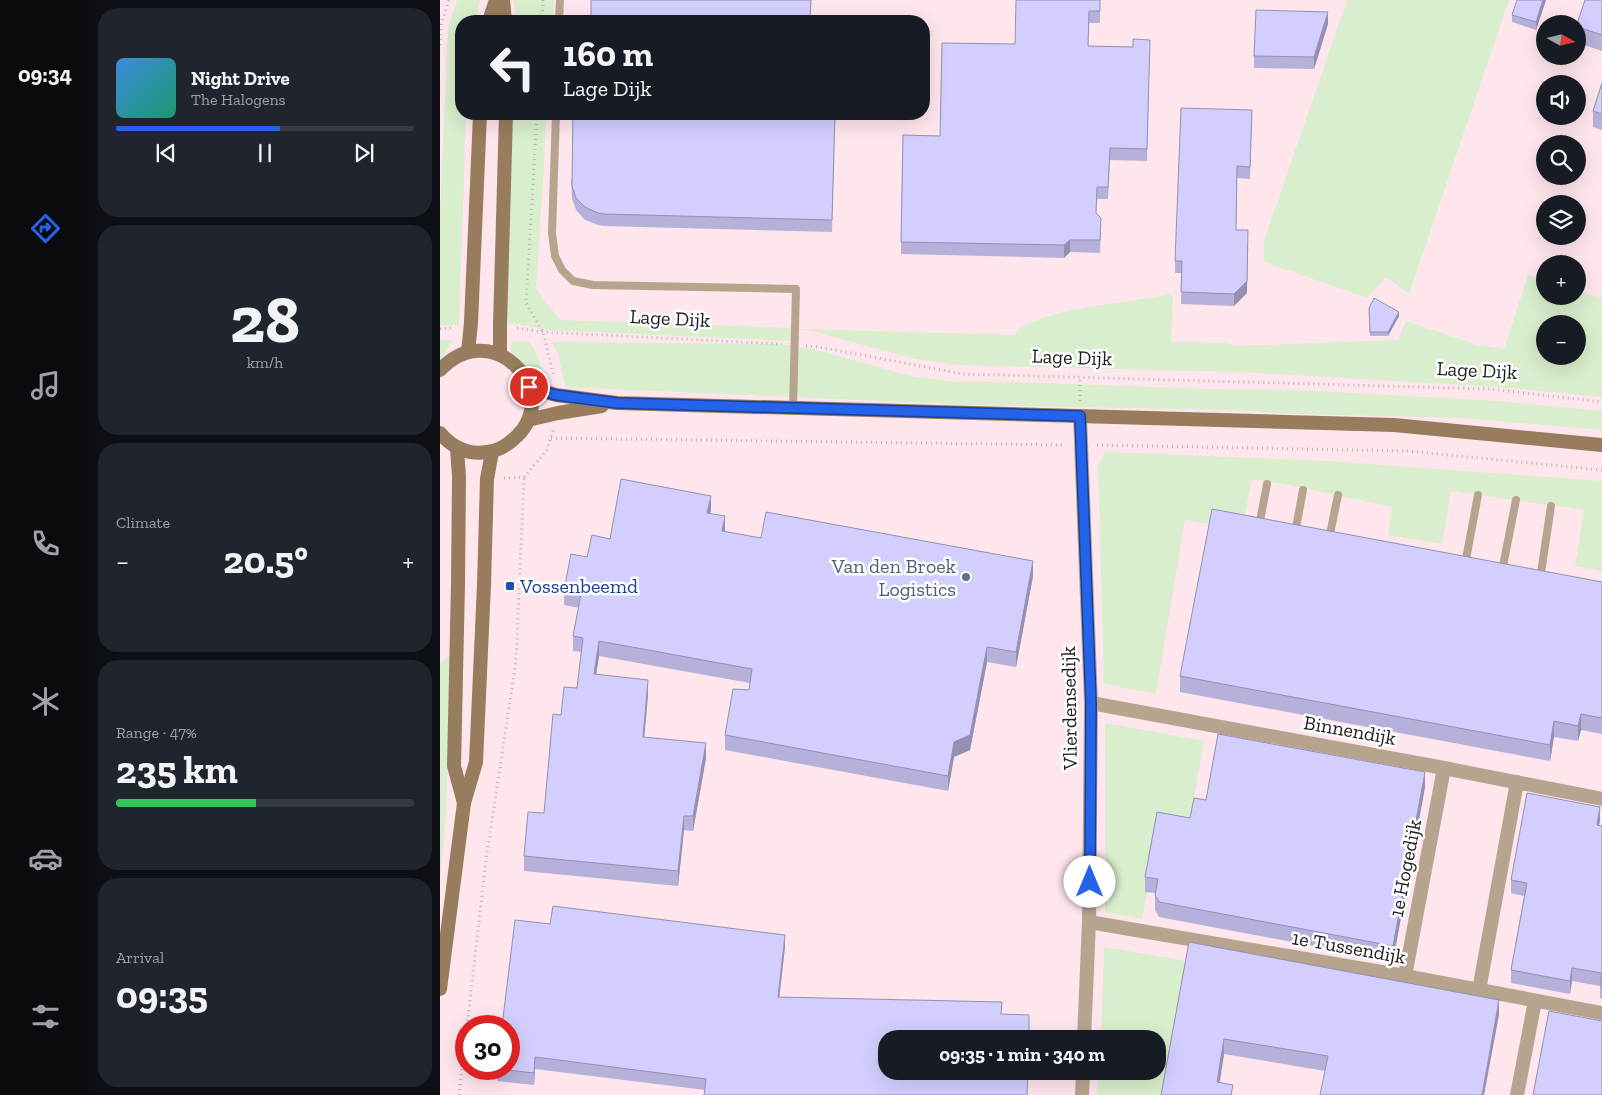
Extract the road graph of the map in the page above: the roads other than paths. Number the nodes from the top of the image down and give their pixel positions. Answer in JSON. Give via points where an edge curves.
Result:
{"nodes":[{"id":1,"x":496,"y":0,"type":"edge"},
{"id":2,"x":503,"y":0,"type":"edge"},
{"id":3,"x":560,"y":0,"type":"edge"},
{"id":4,"x":491,"y":15,"type":"edge"},
{"id":5,"x":504,"y":15,"type":"edge"},
{"id":6,"x":559,"y":15,"type":"edge"},
{"id":7,"x":480,"y":120,"type":"edge"},
{"id":8,"x":506,"y":120,"type":"edge"},
{"id":9,"x":556,"y":120,"type":"edge"},
{"id":10,"x":468,"y":352,"type":"junction"},
{"id":11,"x":500,"y":355,"type":"junction"},
{"id":12,"x":440,"y":370,"type":"edge"},
{"id":13,"x":529,"y":387,"type":"junction"},
{"id":14,"x":617,"y":403,"type":"junction"},
{"id":15,"x":793,"y":408,"type":"junction"},
{"id":16,"x":1080,"y":416,"type":"junction"},
{"id":17,"x":528,"y":420,"type":"junction"},
{"id":18,"x":440,"y":433,"type":"edge"},
{"id":19,"x":1602,"y":445,"type":"edge"},
{"id":20,"x":457,"y":448,"type":"junction"},
{"id":21,"x":492,"y":452,"type":"junction"},
{"id":22,"x":1267,"y":484,"type":"dead end"},
{"id":23,"x":1303,"y":490,"type":"dead end"},
{"id":24,"x":1338,"y":495,"type":"dead end"},
{"id":25,"x":1478,"y":495,"type":"dead end"},
{"id":26,"x":1516,"y":500,"type":"dead end"},
{"id":27,"x":1552,"y":506,"type":"dead end"},
{"id":28,"x":1250,"y":520,"type":"edge"},
{"id":29,"x":1260,"y":521,"type":"junction"},
{"id":30,"x":1269,"y":523,"type":"edge"},
{"id":31,"x":1287,"y":526,"type":"edge"},
{"id":32,"x":1296,"y":528,"type":"junction"},
{"id":33,"x":1304,"y":530,"type":"edge"},
{"id":34,"x":1322,"y":532,"type":"edge"},
{"id":35,"x":1330,"y":534,"type":"junction"},
{"id":36,"x":1340,"y":536,"type":"edge"},
{"id":37,"x":1456,"y":558,"type":"edge"},
{"id":38,"x":1466,"y":559,"type":"junction"},
{"id":39,"x":1475,"y":561,"type":"edge"},
{"id":40,"x":1494,"y":565,"type":"edge"},
{"id":41,"x":1503,"y":566,"type":"junction"},
{"id":42,"x":1512,"y":568,"type":"edge"},
{"id":43,"x":1532,"y":571,"type":"edge"},
{"id":44,"x":1541,"y":573,"type":"junction"},
{"id":45,"x":1550,"y":575,"type":"edge"},
{"id":46,"x":1091,"y":703,"type":"junction"},
{"id":47,"x":1444,"y":768,"type":"junction"},
{"id":48,"x":1517,"y":782,"type":"junction"},
{"id":49,"x":1602,"y":799,"type":"edge"},
{"id":50,"x":464,"y":803,"type":"junction"},
{"id":51,"x":1089,"y":922,"type":"junction"},
{"id":52,"x":1405,"y":976,"type":"junction"},
{"id":53,"x":440,"y":989,"type":"edge"},
{"id":54,"x":1479,"y":990,"type":"junction"},
{"id":55,"x":1535,"y":1001,"type":"junction"},
{"id":56,"x":1602,"y":1013,"type":"edge"},
{"id":57,"x":1084,"y":1030,"type":"edge"},
{"id":58,"x":1083,"y":1080,"type":"edge"},
{"id":59,"x":1082,"y":1095,"type":"edge"},
{"id":60,"x":1517,"y":1095,"type":"edge"}],
"edges":[{"from":1,"to":4,"type":"main road"},
{"from":2,"to":5,"type":"main road"},
{"from":3,"to":6,"type":"lane"},
{"from":7,"to":10,"type":"main road","via":[[472,324]]},
{"from":8,"to":11,"type":"main road"},
{"from":9,"to":15,"type":"lane","via":[[552,233],[555,256],[562,270],[573,281],[592,284],[796,289]]},
{"from":10,"to":11,"type":"main road","via":[[489,351]]},
{"from":10,"to":12,"type":"main road","via":[[455,357]]},
{"from":11,"to":13,"type":"main road","via":[[521,371]]},
{"from":13,"to":14,"type":"main road","via":[[556,395]]},
{"from":13,"to":17,"type":"main road","via":[[531,404]]},
{"from":14,"to":15,"type":"main road"},
{"from":14,"to":17,"type":"main road"},
{"from":15,"to":16,"type":"main road"},
{"from":16,"to":19,"type":"main road","via":[[1394,425]]},
{"from":16,"to":46,"type":"street","name":"Vlierdensedijk"},
{"from":17,"to":21,"type":"main road","via":[[509,444]]},
{"from":18,"to":20,"type":"main road"},
{"from":20,"to":21,"type":"main road"},
{"from":20,"to":50,"type":"main road","via":[[454,766]]},
{"from":21,"to":50,"type":"main road","via":[[487,479],[476,762]]},
{"from":22,"to":29,"type":"lane"},
{"from":23,"to":32,"type":"lane"},
{"from":24,"to":35,"type":"lane"},
{"from":25,"to":38,"type":"lane"},
{"from":26,"to":41,"type":"lane"},
{"from":27,"to":44,"type":"lane"},
{"from":28,"to":29,"type":"lane"},
{"from":29,"to":30,"type":"lane"},
{"from":31,"to":32,"type":"lane"},
{"from":32,"to":33,"type":"lane"},
{"from":34,"to":35,"type":"lane"},
{"from":35,"to":36,"type":"lane"},
{"from":37,"to":38,"type":"lane"},
{"from":38,"to":39,"type":"lane"},
{"from":40,"to":41,"type":"lane"},
{"from":41,"to":42,"type":"lane"},
{"from":43,"to":44,"type":"lane"},
{"from":44,"to":45,"type":"lane"},
{"from":46,"to":47,"type":"street","name":"Binnendijk"},
{"from":46,"to":51,"type":"street","name":"Vlierdensedijk"},
{"from":47,"to":48,"type":"street","name":"Binnendijk"},
{"from":47,"to":52,"type":"street","name":"1e Hogedijk"},
{"from":48,"to":49,"type":"street","name":"Binnendijk"},
{"from":48,"to":54,"type":"street"},
{"from":50,"to":53,"type":"main road"},
{"from":51,"to":52,"type":"street","name":"1e Tussendijk"},
{"from":51,"to":57,"type":"street","name":"Vlierdensedijk"},
{"from":52,"to":54,"type":"street","name":"1e Tussendijk"},
{"from":54,"to":55,"type":"street","name":"1e Tussendijk"},
{"from":55,"to":56,"type":"street","name":"1e Tussendijk"},
{"from":55,"to":60,"type":"street"},
{"from":58,"to":59,"type":"street"}]}
